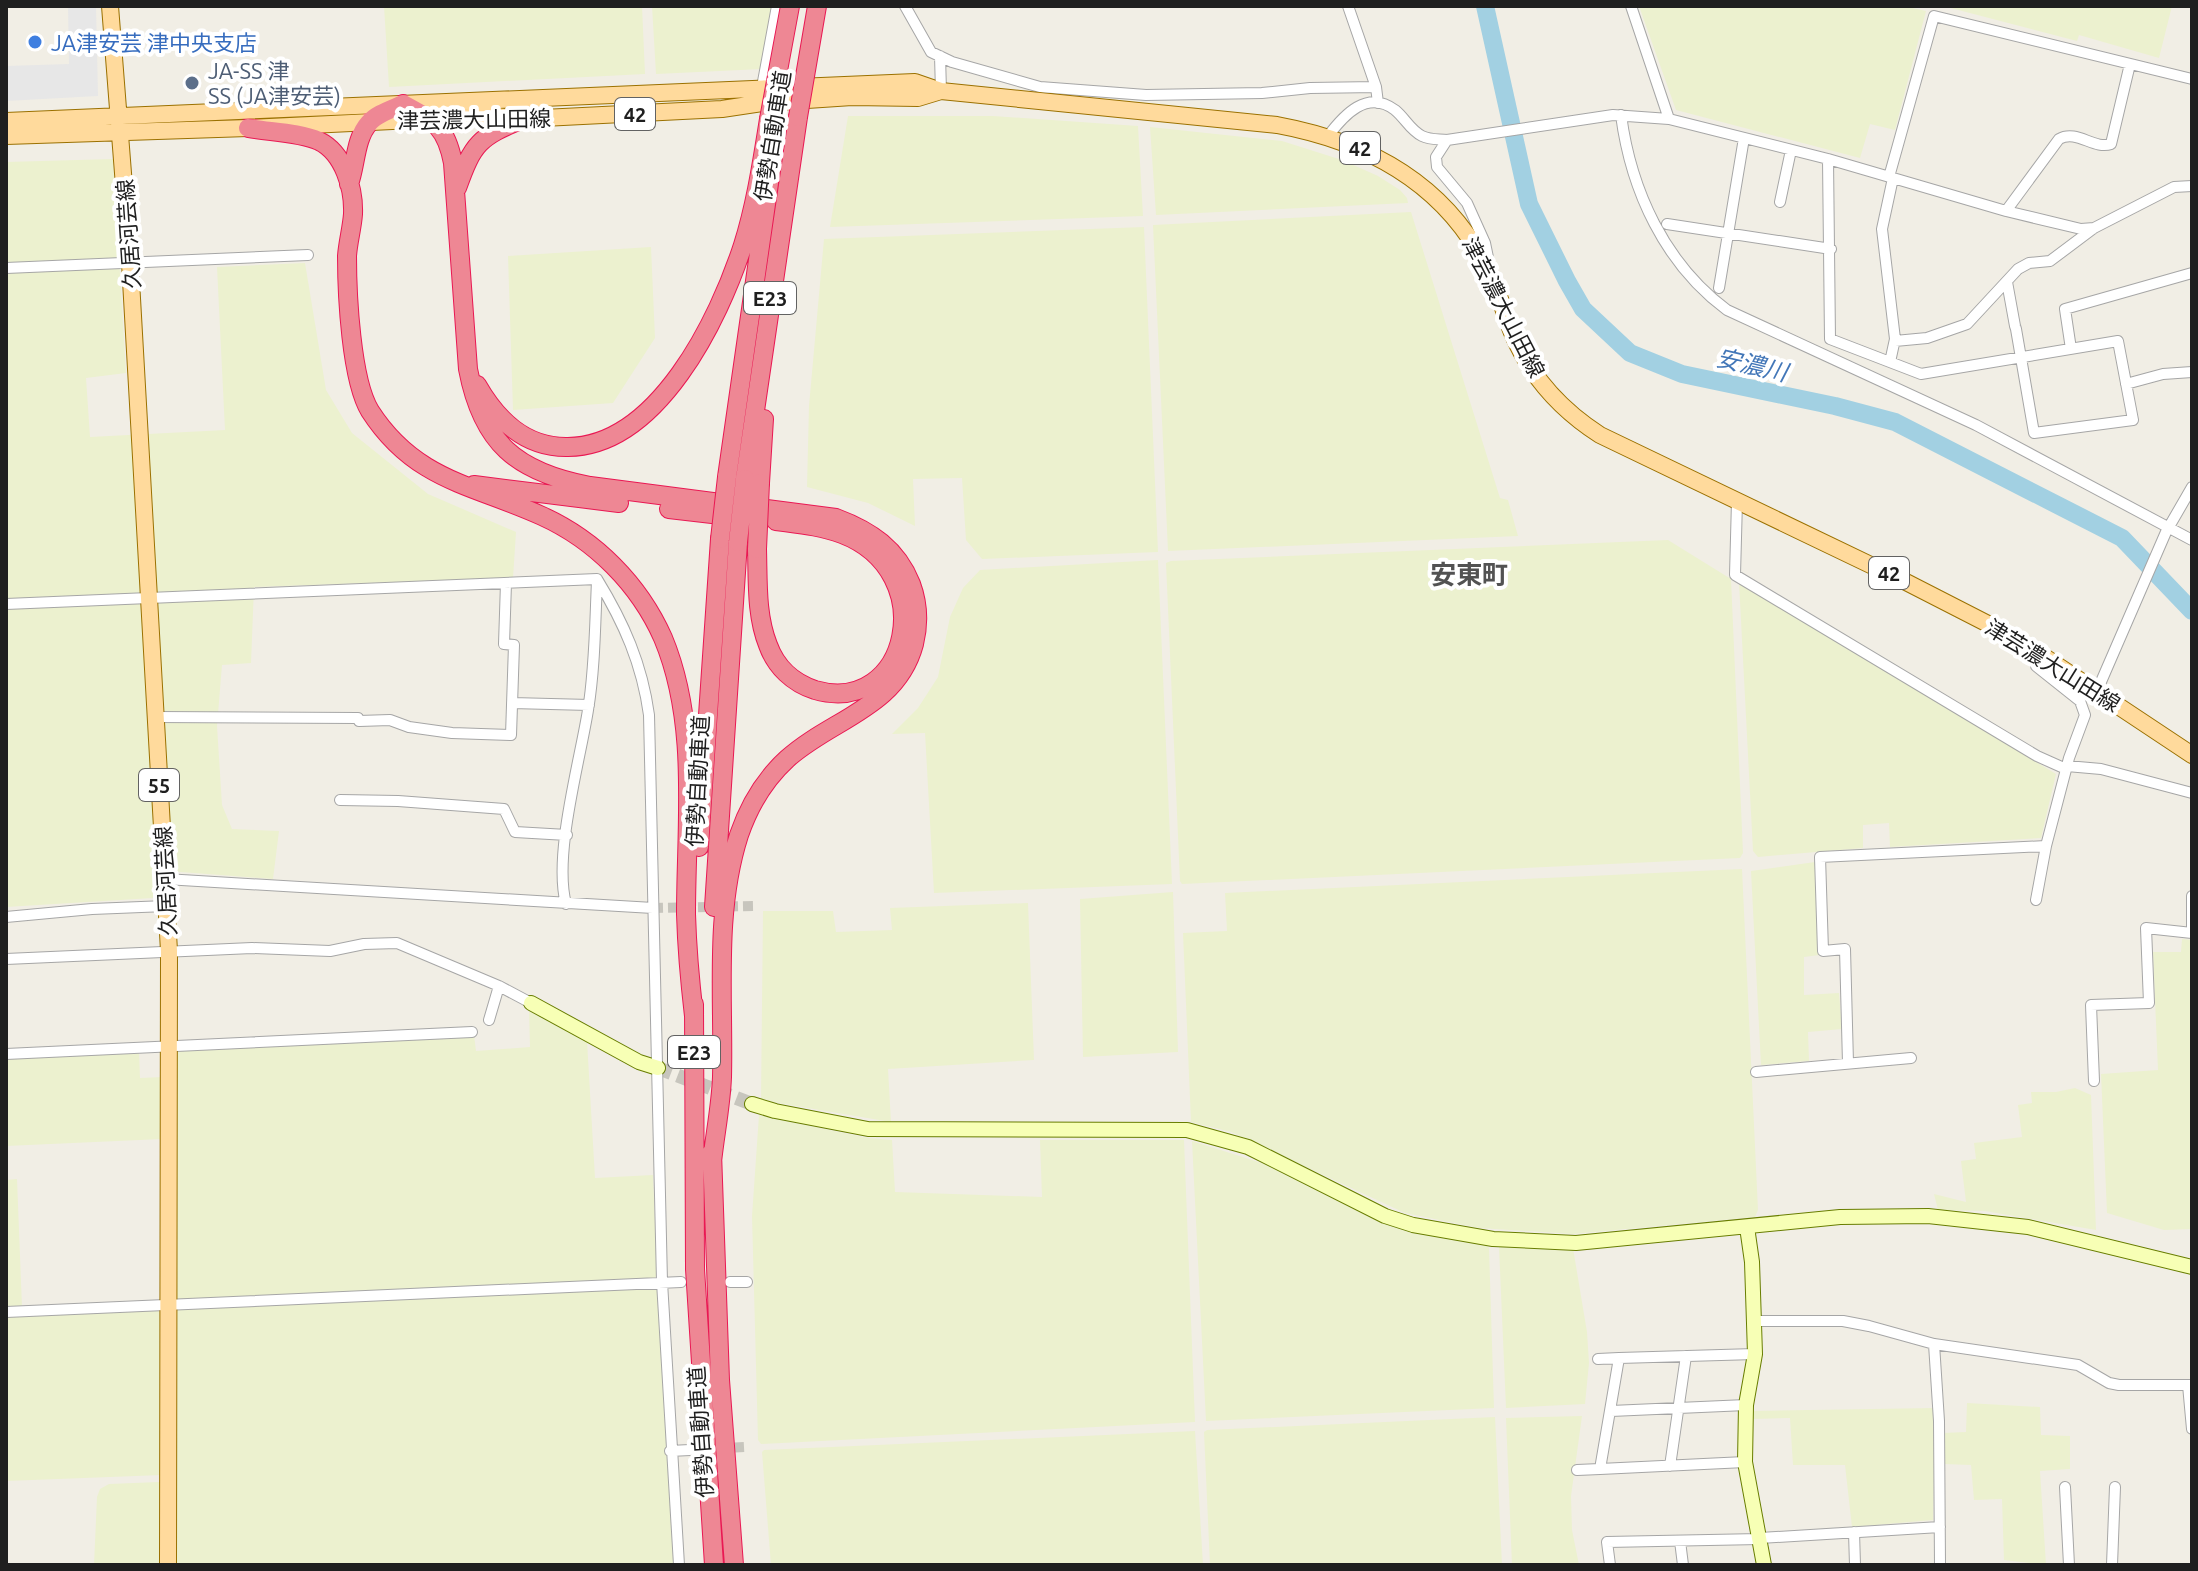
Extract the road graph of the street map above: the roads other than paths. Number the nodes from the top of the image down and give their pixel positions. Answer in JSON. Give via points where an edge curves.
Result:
{"nodes":[{"id":1,"x":110,"y":6,"type":"edge"},
{"id":2,"x":777,"y":6,"type":"edge"},
{"id":3,"x":790,"y":6,"type":"edge"},
{"id":4,"x":798,"y":6,"type":"edge"},
{"id":5,"x":817,"y":6,"type":"edge"},
{"id":6,"x":905,"y":6,"type":"edge"},
{"id":7,"x":1348,"y":6,"type":"edge"},
{"id":8,"x":1631,"y":6,"type":"edge"},
{"id":9,"x":940,"y":56,"type":"junction"},
{"id":10,"x":2130,"y":64,"type":"junction"},
{"id":11,"x":2192,"y":79,"type":"edge"},
{"id":12,"x":762,"y":87,"type":"junction"},
{"id":13,"x":1376,"y":87,"type":"junction"},
{"id":14,"x":941,"y":91,"type":"junction"},
{"id":15,"x":403,"y":104,"type":"junction"},
{"id":16,"x":1145,"y":104,"type":"junction"},
{"id":17,"x":1381,"y":104,"type":"junction"},
{"id":18,"x":1617,"y":115,"type":"junction"},
{"id":19,"x":432,"y":119,"type":"junction"},
{"id":20,"x":523,"y":119,"type":"junction"},
{"id":21,"x":774,"y":119,"type":"junction"},
{"id":22,"x":1669,"y":119,"type":"junction"},
{"id":23,"x":6,"y":121,"type":"edge"},
{"id":24,"x":370,"y":121,"type":"junction"},
{"id":25,"x":119,"y":123,"type":"junction"},
{"id":26,"x":248,"y":128,"type":"junction"},
{"id":27,"x":6,"y":136,"type":"edge"},
{"id":28,"x":1328,"y":136,"type":"junction"},
{"id":29,"x":1744,"y":138,"type":"junction"},
{"id":30,"x":1447,"y":140,"type":"junction"},
{"id":31,"x":1791,"y":150,"type":"junction"},
{"id":32,"x":1828,"y":159,"type":"junction"},
{"id":33,"x":1891,"y":177,"type":"junction"},
{"id":34,"x":349,"y":184,"type":"junction"},
{"id":35,"x":2192,"y":186,"type":"edge"},
{"id":36,"x":455,"y":191,"type":"junction"},
{"id":37,"x":1780,"y":202,"type":"dead end"},
{"id":38,"x":2006,"y":211,"type":"junction"},
{"id":39,"x":1667,"y":224,"type":"dead end"},
{"id":40,"x":2094,"y":228,"type":"junction"},
{"id":41,"x":1729,"y":233,"type":"junction"},
{"id":42,"x":1831,"y":249,"type":"junction"},
{"id":43,"x":308,"y":255,"type":"dead end"},
{"id":44,"x":130,"y":263,"type":"junction"},
{"id":45,"x":6,"y":268,"type":"edge"},
{"id":46,"x":2192,"y":273,"type":"edge"},
{"id":47,"x":1491,"y":275,"type":"junction"},
{"id":48,"x":2007,"y":282,"type":"junction"},
{"id":49,"x":1719,"y":288,"type":"dead end"},
{"id":50,"x":1895,"y":341,"type":"junction"},
{"id":51,"x":2071,"y":349,"type":"junction"},
{"id":52,"x":2021,"y":357,"type":"junction"},
{"id":53,"x":1890,"y":362,"type":"junction"},
{"id":54,"x":468,"y":369,"type":"junction"},
{"id":55,"x":2192,"y":372,"type":"edge"},
{"id":56,"x":2126,"y":384,"type":"junction"},
{"id":57,"x":744,"y":480,"type":"junction"},
{"id":58,"x":458,"y":484,"type":"junction"},
{"id":59,"x":2191,"y":490,"type":"edge"},
{"id":60,"x":1737,"y":501,"type":"junction"},
{"id":61,"x":2167,"y":529,"type":"junction"},
{"id":62,"x":729,"y":540,"type":"junction"},
{"id":63,"x":2192,"y":540,"type":"edge"},
{"id":64,"x":597,"y":579,"type":"junction"},
{"id":65,"x":506,"y":583,"type":"junction"},
{"id":66,"x":147,"y":598,"type":"junction"},
{"id":67,"x":6,"y":604,"type":"edge"},
{"id":68,"x":2037,"y":652,"type":"junction"},
{"id":69,"x":2098,"y":686,"type":"junction"},
{"id":70,"x":512,"y":703,"type":"junction"},
{"id":71,"x":589,"y":705,"type":"junction"},
{"id":72,"x":154,"y":717,"type":"junction"},
{"id":73,"x":2192,"y":755,"type":"edge"},
{"id":74,"x":2067,"y":767,"type":"junction"},
{"id":75,"x":2192,"y":793,"type":"edge"},
{"id":76,"x":340,"y":800,"type":"dead end"},
{"id":77,"x":567,"y":835,"type":"junction"},
{"id":78,"x":2046,"y":846,"type":"junction"},
{"id":79,"x":165,"y":879,"type":"junction"},
{"id":80,"x":2192,"y":896,"type":"edge"},
{"id":81,"x":2036,"y":900,"type":"dead end"},
{"id":82,"x":566,"y":904,"type":"junction"},
{"id":83,"x":166,"y":906,"type":"junction"},
{"id":84,"x":653,"y":908,"type":"junction"},
{"id":85,"x":6,"y":917,"type":"edge"},
{"id":86,"x":169,"y":951,"type":"junction"},
{"id":87,"x":6,"y":959,"type":"edge"},
{"id":88,"x":499,"y":986,"type":"junction"},
{"id":89,"x":531,"y":1003,"type":"joint"},
{"id":90,"x":694,"y":1016,"type":"junction"},
{"id":91,"x":489,"y":1020,"type":"dead end"},
{"id":92,"x":472,"y":1032,"type":"dead end"},
{"id":93,"x":169,"y":1047,"type":"junction"},
{"id":94,"x":6,"y":1054,"type":"edge"},
{"id":95,"x":1911,"y":1058,"type":"dead end"},
{"id":96,"x":1848,"y":1063,"type":"junction"},
{"id":97,"x":658,"y":1068,"type":"junction"},
{"id":98,"x":1756,"y":1072,"type":"dead end"},
{"id":99,"x":2094,"y":1081,"type":"dead end"},
{"id":100,"x":752,"y":1104,"type":"tunnel mouth"},
{"id":101,"x":712,"y":1162,"type":"junction"},
{"id":102,"x":1747,"y":1227,"type":"junction"},
{"id":103,"x":2192,"y":1267,"type":"edge"},
{"id":104,"x":662,"y":1282,"type":"junction"},
{"id":105,"x":681,"y":1282,"type":"dead end"},
{"id":106,"x":730,"y":1282,"type":"dead end"},
{"id":107,"x":747,"y":1282,"type":"dead end"},
{"id":108,"x":168,"y":1304,"type":"junction"},
{"id":109,"x":6,"y":1312,"type":"edge"},
{"id":110,"x":1754,"y":1321,"type":"junction"},
{"id":111,"x":1934,"y":1344,"type":"junction"},
{"id":112,"x":1755,"y":1354,"type":"junction"},
{"id":113,"x":1686,"y":1356,"type":"junction"},
{"id":114,"x":1619,"y":1358,"type":"junction"},
{"id":115,"x":1598,"y":1359,"type":"dead end"},
{"id":116,"x":2190,"y":1385,"type":"edge"},
{"id":117,"x":1746,"y":1405,"type":"junction"},
{"id":118,"x":1678,"y":1409,"type":"junction"},
{"id":119,"x":1611,"y":1411,"type":"junction"},
{"id":120,"x":2192,"y":1429,"type":"edge"},
{"id":121,"x":690,"y":1450,"type":"tunnel mouth"},
{"id":122,"x":670,"y":1451,"type":"junction"},
{"id":123,"x":1745,"y":1462,"type":"junction"},
{"id":124,"x":1670,"y":1466,"type":"junction"},
{"id":125,"x":1600,"y":1469,"type":"junction"},
{"id":126,"x":1577,"y":1470,"type":"dead end"},
{"id":127,"x":2065,"y":1487,"type":"dead end"},
{"id":128,"x":2115,"y":1487,"type":"dead end"},
{"id":129,"x":1940,"y":1527,"type":"junction"},
{"id":130,"x":1854,"y":1532,"type":"junction"},
{"id":131,"x":1760,"y":1538,"type":"junction"},
{"id":132,"x":1680,"y":1541,"type":"junction"},
{"id":133,"x":168,"y":1565,"type":"edge"},
{"id":134,"x":679,"y":1565,"type":"edge"},
{"id":135,"x":714,"y":1565,"type":"edge"},
{"id":136,"x":734,"y":1565,"type":"edge"},
{"id":137,"x":1610,"y":1565,"type":"edge"},
{"id":138,"x":1683,"y":1565,"type":"edge"},
{"id":139,"x":1764,"y":1565,"type":"edge"},
{"id":140,"x":1855,"y":1565,"type":"edge"},
{"id":141,"x":1940,"y":1565,"type":"edge"},
{"id":142,"x":2069,"y":1565,"type":"edge"},
{"id":143,"x":2112,"y":1565,"type":"edge"}],
"edges":[{"from":1,"to":25,"type":"main road","name":"久居河芸線","number":"55"},
{"from":2,"to":12,"type":"street"},
{"from":3,"to":21,"type":"highway","bridge":true},
{"from":4,"to":21,"type":"highway","name":"伊勢自動車道","number":"E23"},
{"from":5,"to":57,"type":"highway","name":"伊勢自動車道","number":"E23","bridge":true},
{"from":6,"to":9,"type":"street","via":[[931,52]]},
{"from":7,"to":13,"type":"street"},
{"from":8,"to":22,"type":"street"},
{"from":9,"to":14,"type":"street"},
{"from":9,"to":16,"type":"street","via":[[1040,87]]},
{"from":10,"to":11,"type":"street"},
{"from":10,"to":33,"type":"street","via":[[1934,16]]},
{"from":10,"to":38,"type":"street","via":[[2111,144],[2071,135],[2059,139]]},
{"from":12,"to":14,"type":"main road","name":"津芸濃大山田線","number":"42","via":[[915,82]]},
{"from":12,"to":15,"type":"main road","name":"津芸濃大山田線","number":"42"},
{"from":13,"to":16,"type":"street"},
{"from":13,"to":17,"type":"street"},
{"from":14,"to":16,"type":"main road","name":"津芸濃大山田線","number":"42"},
{"from":14,"to":20,"type":"main road","name":"津芸濃大山田線","number":"42","via":[[918,98],[852,97]]},
{"from":15,"to":19,"type":"highway"},
{"from":15,"to":24,"type":"highway"},
{"from":15,"to":25,"type":"main road","name":"津芸濃大山田線","number":"42"},
{"from":16,"to":28,"type":"main road","name":"津芸濃大山田線","number":"42"},
{"from":17,"to":28,"type":"street","via":[[1348,111]]},
{"from":17,"to":30,"type":"street","via":[[1420,135]]},
{"from":18,"to":22,"type":"street"},
{"from":18,"to":30,"type":"street"},
{"from":18,"to":61,"type":"street","via":[[1651,219],[1673,254],[1716,302],[1976,425]]},
{"from":19,"to":20,"type":"main road","name":"津芸濃大山田線","number":"42"},
{"from":19,"to":24,"type":"main road","name":"津芸濃大山田線","number":"42"},
{"from":19,"to":36,"type":"highway","via":[[450,146]]},
{"from":20,"to":36,"type":"highway","via":[[480,141]]},
{"from":21,"to":54,"type":"highway","via":[[742,246],[720,303],[676,378],[635,423],[591,444],[542,444],[505,423]]},
{"from":21,"to":57,"type":"highway","name":"伊勢自動車道","number":"E23"},
{"from":22,"to":29,"type":"street"},
{"from":23,"to":25,"type":"main road","name":"津芸濃大山田線","number":"42"},
{"from":24,"to":26,"type":"main road","name":"津芸濃大山田線","number":"42"},
{"from":24,"to":34,"type":"highway","via":[[360,137]]},
{"from":25,"to":26,"type":"main road","name":"津芸濃大山田線","number":"42"},
{"from":25,"to":27,"type":"main road","name":"津芸濃大山田線","number":"42"},
{"from":25,"to":44,"type":"main road","name":"久居河芸線","number":"55"},
{"from":26,"to":34,"type":"highway","via":[[319,141],[336,154]]},
{"from":28,"to":47,"type":"main road","name":"津芸濃大山田線","number":"42","via":[[1383,160],[1431,193],[1466,231]]},
{"from":29,"to":31,"type":"street"},
{"from":29,"to":41,"type":"street"},
{"from":30,"to":47,"type":"street","via":[[1436,157],[1437,167],[1472,212]]},
{"from":31,"to":32,"type":"street"},
{"from":31,"to":37,"type":"street"},
{"from":32,"to":33,"type":"street"},
{"from":32,"to":42,"type":"street"},
{"from":33,"to":38,"type":"street"},
{"from":33,"to":50,"type":"street","via":[[1882,229]]},
{"from":34,"to":58,"type":"highway","via":[[353,211],[347,255],[361,392],[400,447]]},
{"from":35,"to":40,"type":"street","via":[[2174,187]]},
{"from":36,"to":54,"type":"highway"},
{"from":38,"to":40,"type":"street"},
{"from":39,"to":41,"type":"street"},
{"from":40,"to":48,"type":"street","via":[[2054,259],[2026,264]]},
{"from":41,"to":42,"type":"street"},
{"from":41,"to":49,"type":"street"},
{"from":42,"to":53,"type":"street","via":[[1830,339]]},
{"from":43,"to":44,"type":"street"},
{"from":44,"to":45,"type":"street"},
{"from":44,"to":66,"type":"main road","name":"久居河芸線","number":"55"},
{"from":46,"to":51,"type":"street","via":[[2065,309]]},
{"from":47,"to":60,"type":"main road","name":"津芸濃大山田線","number":"42","via":[[1522,353],[1567,413],[1600,435]]},
{"from":48,"to":50,"type":"street","via":[[1967,324],[1927,338]]},
{"from":48,"to":52,"type":"street"},
{"from":50,"to":53,"type":"street"},
{"from":51,"to":52,"type":"street"},
{"from":51,"to":56,"type":"street","via":[[2118,341]]},
{"from":52,"to":53,"type":"street","via":[[1921,374]]},
{"from":52,"to":56,"type":"street","via":[[2034,433],[2133,420]]},
{"from":54,"to":101,"type":"highway","via":[[488,428],[504,448],[532,468],[590,486],[836,518],[883,542],[915,597],[915,639],[898,679],[870,706],[788,758],[765,783],[744,822],[723,926],[722,1080]]},
{"from":55,"to":56,"type":"street"},
{"from":57,"to":58,"type":"highway","bridge":true,"via":[[757,549],[761,626],[776,661],[793,680],[822,691],[842,692],[866,684],[896,654],[903,633],[901,597],[881,559],[842,534],[768,519],[543,494],[500,486]]},
{"from":57,"to":62,"type":"highway","name":"伊勢自動車道","number":"E23","bridge":true},
{"from":58,"to":90,"type":"highway","via":[[540,515],[593,547],[634,589],[662,637],[675,676],[686,750],[687,962]]},
{"from":59,"to":61,"type":"street"},
{"from":60,"to":68,"type":"main road","name":"津芸濃大山田線","number":"42"},
{"from":60,"to":74,"type":"street","via":[[1735,575],[2037,756]]},
{"from":61,"to":63,"type":"street"},
{"from":61,"to":69,"type":"street"},
{"from":62,"to":90,"type":"highway","name":"伊勢自動車道","number":"E23","via":[[697,878]]},
{"from":62,"to":101,"type":"highway","name":"伊勢自動車道","number":"E23"},
{"from":64,"to":65,"type":"street"},
{"from":64,"to":71,"type":"street"},
{"from":64,"to":84,"type":"street","via":[[627,632],[646,693]]},
{"from":65,"to":66,"type":"street"},
{"from":65,"to":70,"type":"street","via":[[504,644],[514,645]]},
{"from":66,"to":67,"type":"street"},
{"from":66,"to":72,"type":"main road","name":"久居河芸線","number":"55"},
{"from":68,"to":69,"type":"main road","name":"津芸濃大山田線","number":"42"},
{"from":68,"to":74,"type":"street","via":[[2036,666],[2085,710]]},
{"from":69,"to":73,"type":"main road","name":"津芸濃大山田線","number":"42"},
{"from":70,"to":71,"type":"street"},
{"from":70,"to":72,"type":"street","via":[[511,735],[452,733],[358,718]]},
{"from":71,"to":77,"type":"street"},
{"from":72,"to":79,"type":"main road","name":"久居河芸線","number":"55"},
{"from":74,"to":75,"type":"street","via":[[2101,769]]},
{"from":74,"to":78,"type":"street"},
{"from":76,"to":77,"type":"street","via":[[504,809],[515,832]]},
{"from":77,"to":82,"type":"street"},
{"from":78,"to":81,"type":"street"},
{"from":78,"to":96,"type":"street","via":[[1820,857],[1823,951],[1845,949]]},
{"from":79,"to":82,"type":"street"},
{"from":79,"to":83,"type":"main road","name":"久居河芸線","number":"55"},
{"from":80,"to":99,"type":"street","via":[[2192,933],[2146,928],[2149,1003],[2091,1005]]},
{"from":82,"to":84,"type":"street"},
{"from":83,"to":85,"type":"street"},
{"from":83,"to":86,"type":"main road","name":"久居河芸線","number":"55"},
{"from":84,"to":97,"type":"street"},
{"from":86,"to":87,"type":"street"},
{"from":86,"to":88,"type":"street","via":[[330,951],[397,943]]},
{"from":86,"to":93,"type":"main road","name":"久居河芸線","number":"55"},
{"from":88,"to":89,"type":"street"},
{"from":88,"to":91,"type":"street"},
{"from":89,"to":97,"type":"street"},
{"from":90,"to":135,"type":"highway","name":"伊勢自動車道","number":"E23","via":[[695,1269]]},
{"from":92,"to":93,"type":"street"},
{"from":93,"to":94,"type":"street"},
{"from":93,"to":108,"type":"main road","name":"久居河芸線","number":"55"},
{"from":95,"to":96,"type":"street"},
{"from":96,"to":98,"type":"street"},
{"from":97,"to":104,"type":"street"},
{"from":100,"to":102,"type":"street","via":[[883,1130],[1187,1130],[1248,1147],[1385,1216],[1493,1239],[1576,1243]]},
{"from":101,"to":136,"type":"highway","name":"伊勢自動車道","number":"E23"},
{"from":102,"to":103,"type":"street","via":[[1881,1215],[1972,1219],[2028,1227]]},
{"from":102,"to":110,"type":"street"},
{"from":104,"to":105,"type":"street"},
{"from":104,"to":108,"type":"street"},
{"from":104,"to":122,"type":"street"},
{"from":106,"to":107,"type":"street"},
{"from":108,"to":109,"type":"street"},
{"from":108,"to":133,"type":"main road","name":"久居河芸線","number":"55"},
{"from":110,"to":111,"type":"street","via":[[1843,1321]]},
{"from":110,"to":112,"type":"street"},
{"from":111,"to":116,"type":"street","via":[[2078,1365],[2119,1385]]},
{"from":111,"to":129,"type":"street"},
{"from":112,"to":113,"type":"street"},
{"from":112,"to":117,"type":"street"},
{"from":113,"to":114,"type":"street"},
{"from":113,"to":118,"type":"street"},
{"from":114,"to":115,"type":"street"},
{"from":114,"to":119,"type":"street"},
{"from":116,"to":120,"type":"street"},
{"from":117,"to":118,"type":"street"},
{"from":117,"to":123,"type":"street"},
{"from":118,"to":119,"type":"street"},
{"from":118,"to":124,"type":"street"},
{"from":119,"to":125,"type":"street"},
{"from":121,"to":122,"type":"street"},
{"from":122,"to":134,"type":"street"},
{"from":123,"to":124,"type":"street"},
{"from":123,"to":131,"type":"street"},
{"from":124,"to":125,"type":"street"},
{"from":125,"to":126,"type":"street"},
{"from":127,"to":142,"type":"street"},
{"from":128,"to":143,"type":"street"},
{"from":129,"to":130,"type":"street"},
{"from":129,"to":141,"type":"street"},
{"from":130,"to":131,"type":"street"},
{"from":130,"to":140,"type":"street"},
{"from":131,"to":132,"type":"street"},
{"from":131,"to":139,"type":"street"},
{"from":132,"to":137,"type":"street","via":[[1607,1542]]},
{"from":132,"to":138,"type":"street"}]}
